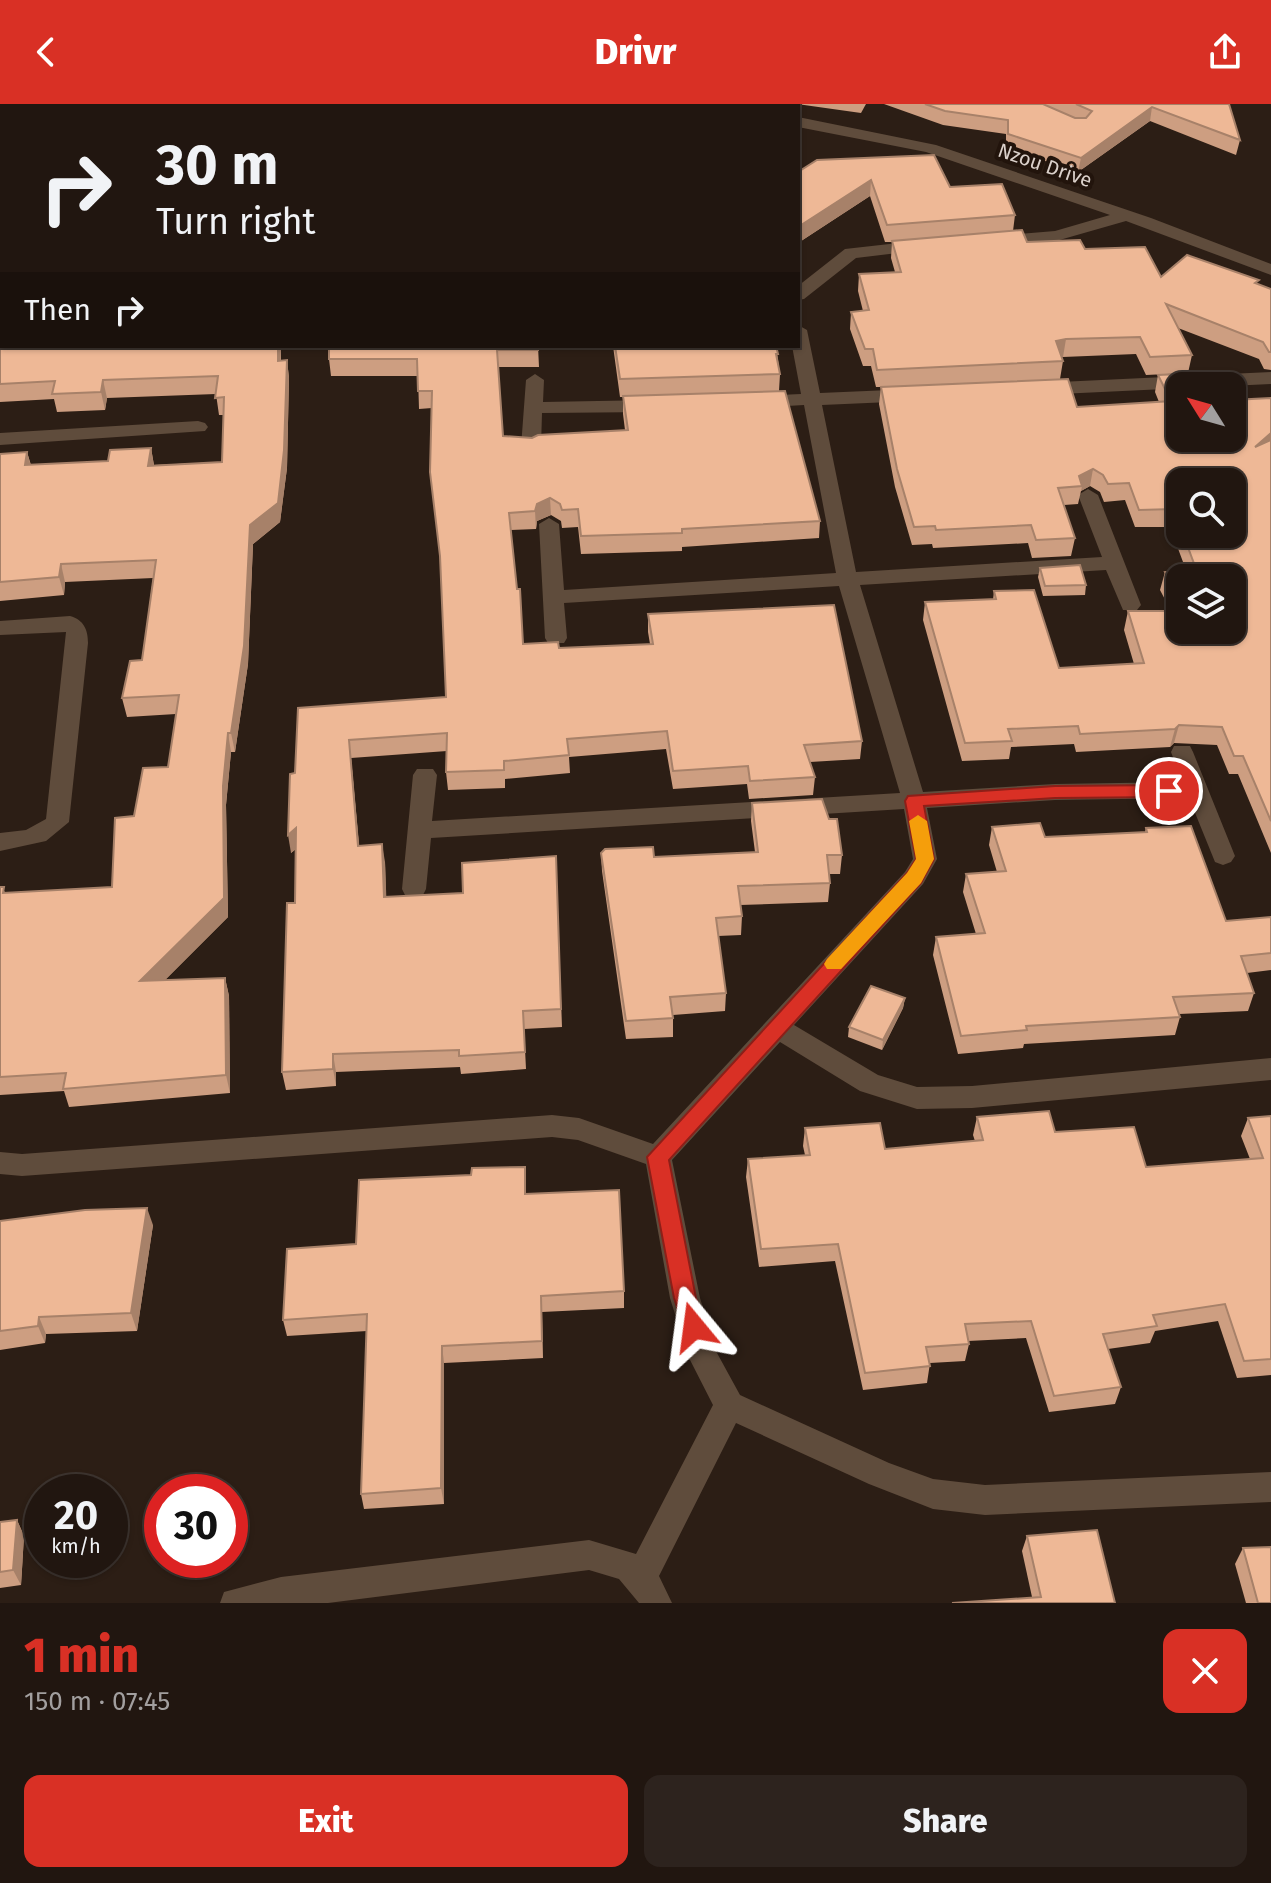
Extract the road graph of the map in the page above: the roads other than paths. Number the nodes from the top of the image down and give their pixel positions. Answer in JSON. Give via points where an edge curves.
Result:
{"nodes":[{"id":1,"x":800,"y":122,"type":"edge"},
{"id":2,"x":1126,"y":216,"type":"junction"},
{"id":3,"x":980,"y":241,"type":"edge"},
{"id":4,"x":950,"y":244,"type":"edge"},
{"id":5,"x":1271,"y":270,"type":"edge"},
{"id":6,"x":800,"y":293,"type":"edge"},
{"id":7,"x":800,"y":342,"type":"edge"},
{"id":8,"x":1271,"y":378,"type":"edge"},
{"id":9,"x":535,"y":380,"type":"dead end"},
{"id":10,"x":1016,"y":390,"type":"edge"},
{"id":11,"x":937,"y":394,"type":"edge"},
{"id":12,"x":810,"y":400,"type":"junction"},
{"id":13,"x":735,"y":403,"type":"edge"},
{"id":14,"x":676,"y":405,"type":"edge"},
{"id":15,"x":533,"y":408,"type":"junction"},
{"id":16,"x":198,"y":427,"type":"dead end"},
{"id":17,"x":0,"y":439,"type":"edge"},
{"id":18,"x":531,"y":447,"type":"edge"},
{"id":19,"x":1088,"y":495,"type":"edge"},
{"id":20,"x":549,"y":524,"type":"dead end"},
{"id":21,"x":1113,"y":563,"type":"junction"},
{"id":22,"x":847,"y":578,"type":"junction"},
{"id":23,"x":553,"y":597,"type":"junction"},
{"id":24,"x":1130,"y":605,"type":"dead end"},
{"id":25,"x":0,"y":628,"type":"edge"},
{"id":26,"x":556,"y":638,"type":"dead end"},
{"id":27,"x":1182,"y":752,"type":"dead end"},
{"id":28,"x":425,"y":775,"type":"dead end"},
{"id":29,"x":1197,"y":790,"type":"junction"},
{"id":30,"x":914,"y":801,"type":"junction"},
{"id":31,"x":420,"y":830,"type":"junction"},
{"id":32,"x":0,"y":842,"type":"edge"},
{"id":33,"x":1223,"y":856,"type":"dead end"},
{"id":34,"x":414,"y":889,"type":"dead end"},
{"id":35,"x":776,"y":1027,"type":"junction"},
{"id":36,"x":1271,"y":1069,"type":"edge"},
{"id":37,"x":658,"y":1157,"type":"junction"},
{"id":38,"x":0,"y":1163,"type":"edge"},
{"id":39,"x":729,"y":1405,"type":"junction"},
{"id":40,"x":1271,"y":1487,"type":"edge"},
{"id":41,"x":649,"y":1589,"type":"edge"},
{"id":42,"x":236,"y":1603,"type":"edge"}],
"edges":[{"from":1,"to":2,"type":"street","name":"Nzou Drive","via":[[930,148]]},
{"from":2,"to":3,"type":"street","via":[[1056,236]]},
{"from":2,"to":5,"type":"street","name":"Nzou Drive"},
{"from":4,"to":6,"type":"street","via":[[851,253]]},
{"from":7,"to":12,"type":"street"},
{"from":8,"to":10,"type":"street"},
{"from":9,"to":15,"type":"street"},
{"from":11,"to":12,"type":"street"},
{"from":12,"to":13,"type":"street"},
{"from":12,"to":22,"type":"street"},
{"from":14,"to":15,"type":"street"},
{"from":15,"to":18,"type":"street"},
{"from":16,"to":17,"type":"street"},
{"from":19,"to":21,"type":"street"},
{"from":20,"to":23,"type":"street"},
{"from":21,"to":22,"type":"street"},
{"from":21,"to":24,"type":"street"},
{"from":22,"to":23,"type":"street"},
{"from":22,"to":30,"type":"street"},
{"from":23,"to":26,"type":"street"},
{"from":25,"to":32,"type":"street","via":[[70,623],[77,643],[57,822],[44,834]]},
{"from":27,"to":29,"type":"street"},
{"from":28,"to":31,"type":"street"},
{"from":29,"to":30,"type":"street"},
{"from":29,"to":33,"type":"street"},
{"from":30,"to":31,"type":"street"},
{"from":30,"to":35,"type":"street","via":[[925,859],[914,878]]},
{"from":31,"to":34,"type":"street"},
{"from":35,"to":36,"type":"street","via":[[869,1083],[917,1098]]},
{"from":35,"to":37,"type":"street"},
{"from":37,"to":38,"type":"street","via":[[579,1129],[552,1126]]},
{"from":37,"to":39,"type":"street","via":[[685,1298],[703,1356]]},
{"from":39,"to":40,"type":"street","via":[[933,1494],[985,1500]]},
{"from":39,"to":41,"type":"street"},
{"from":41,"to":42,"type":"street","via":[[617,1559],[589,1555]]}]}
